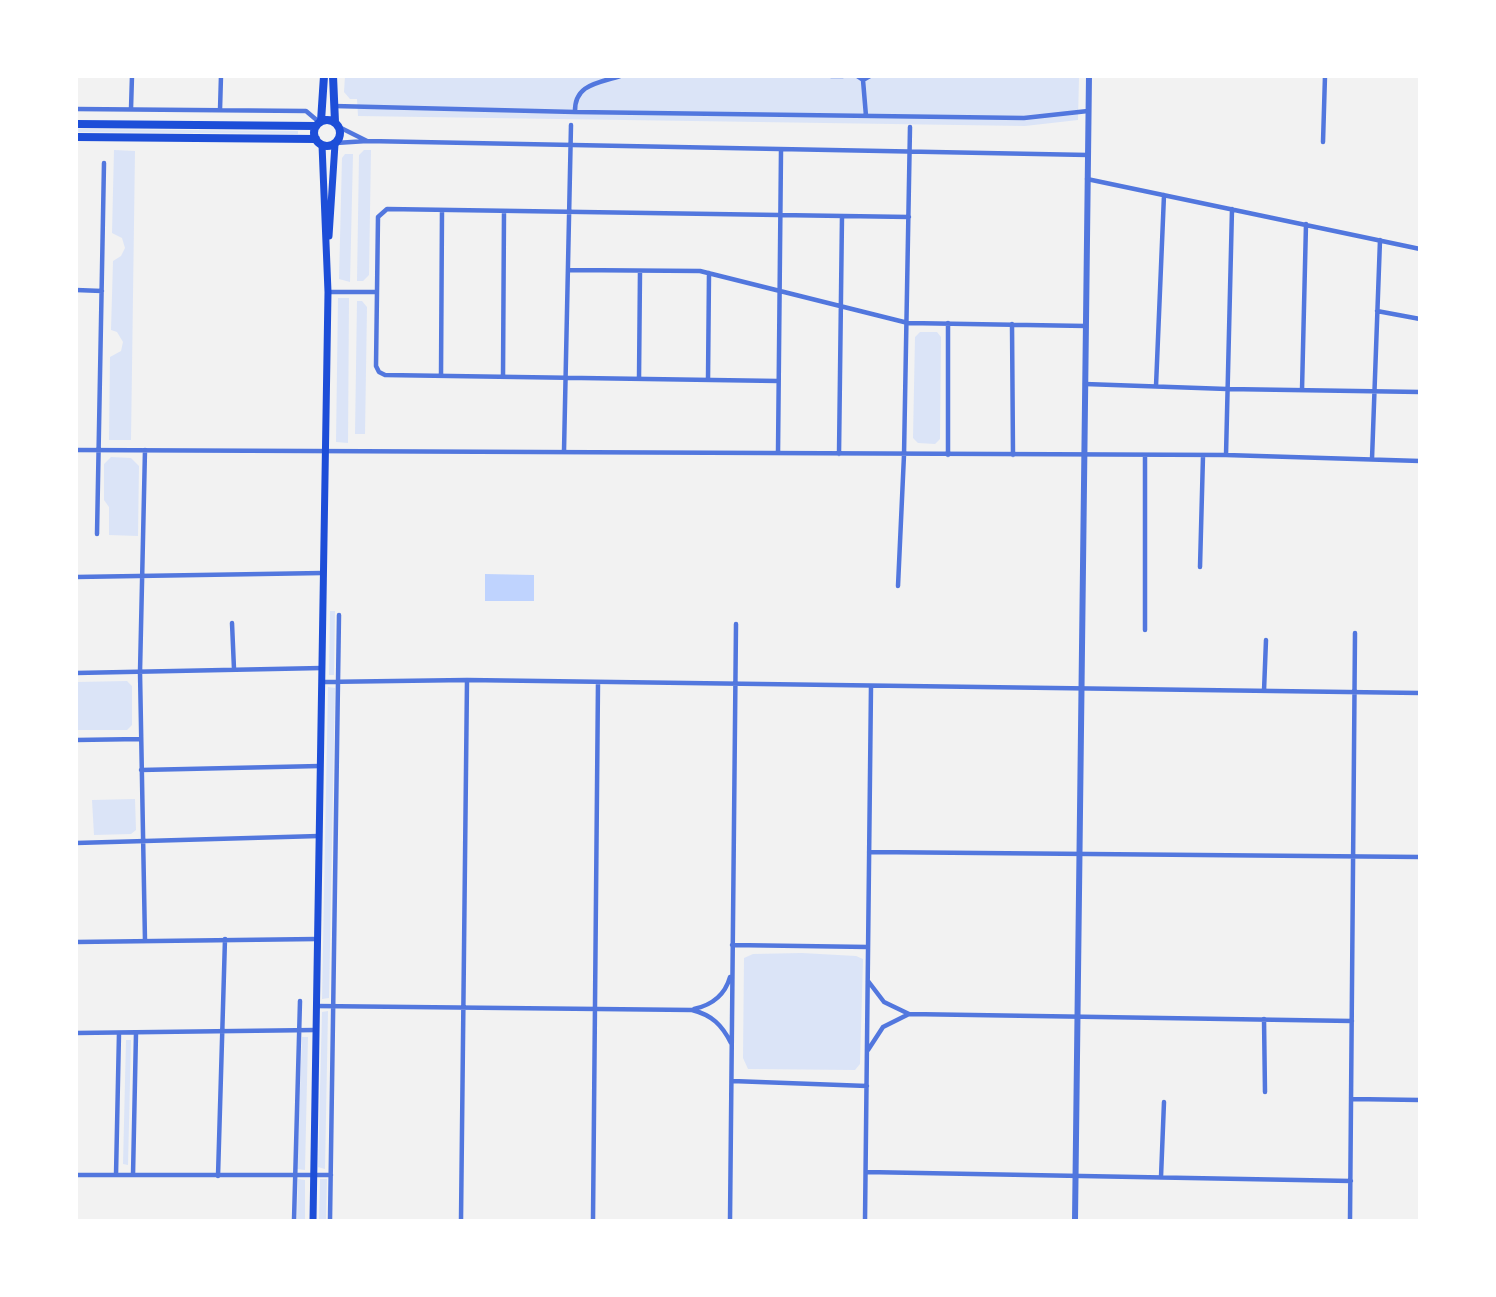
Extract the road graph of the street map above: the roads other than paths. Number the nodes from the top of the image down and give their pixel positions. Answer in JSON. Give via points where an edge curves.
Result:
{"nodes":[{"id":1,"x":132,"y":76,"type":"edge"},
{"id":2,"x":221,"y":76,"type":"edge"},
{"id":3,"x":324,"y":76,"type":"edge"},
{"id":4,"x":333,"y":76,"type":"edge"},
{"id":5,"x":620,"y":76,"type":"edge"},
{"id":6,"x":831,"y":76,"type":"edge"},
{"id":7,"x":843,"y":76,"type":"edge"},
{"id":8,"x":857,"y":76,"type":"edge"},
{"id":9,"x":870,"y":76,"type":"edge"},
{"id":10,"x":1089,"y":76,"type":"edge"},
{"id":11,"x":1325,"y":76,"type":"edge"},
{"id":12,"x":863,"y":80,"type":"junction"},
{"id":13,"x":334,"y":106,"type":"junction"},
{"id":14,"x":76,"y":109,"type":"edge"},
{"id":15,"x":131,"y":109,"type":"junction"},
{"id":16,"x":220,"y":110,"type":"junction"},
{"id":17,"x":1088,"y":111,"type":"junction"},
{"id":18,"x":575,"y":112,"type":"junction"},
{"id":19,"x":866,"y":116,"type":"junction"},
{"id":20,"x":319,"y":123,"type":"junction"},
{"id":21,"x":76,"y":124,"type":"edge"},
{"id":22,"x":337,"y":125,"type":"junction"},
{"id":23,"x":571,"y":125,"type":"dead end"},
{"id":24,"x":910,"y":127,"type":"dead end"},
{"id":25,"x":76,"y":137,"type":"edge"},
{"id":26,"x":367,"y":141,"type":"junction"},
{"id":27,"x":319,"y":142,"type":"junction"},
{"id":28,"x":1323,"y":142,"type":"dead end"},
{"id":29,"x":336,"y":144,"type":"junction"},
{"id":30,"x":570,"y":145,"type":"junction"},
{"id":31,"x":781,"y":151,"type":"junction"},
{"id":32,"x":910,"y":152,"type":"junction"},
{"id":33,"x":1088,"y":155,"type":"junction"},
{"id":34,"x":104,"y":164,"type":"dead end"},
{"id":35,"x":1088,"y":179,"type":"junction"},
{"id":36,"x":1164,"y":195,"type":"junction"},
{"id":37,"x":1232,"y":208,"type":"junction"},
{"id":38,"x":442,"y":210,"type":"junction"},
{"id":39,"x":569,"y":210,"type":"junction"},
{"id":40,"x":504,"y":211,"type":"junction"},
{"id":41,"x":780,"y":215,"type":"junction"},
{"id":42,"x":842,"y":216,"type":"junction"},
{"id":43,"x":909,"y":217,"type":"junction"},
{"id":44,"x":1306,"y":224,"type":"junction"},
{"id":45,"x":1380,"y":240,"type":"junction"},
{"id":46,"x":1419,"y":249,"type":"edge"},
{"id":47,"x":569,"y":270,"type":"junction"},
{"id":48,"x":640,"y":271,"type":"junction"},
{"id":49,"x":709,"y":273,"type":"junction"},
{"id":50,"x":327,"y":280,"type":"junction"},
{"id":51,"x":76,"y":290,"type":"edge"},
{"id":52,"x":102,"y":291,"type":"junction"},
{"id":53,"x":328,"y":292,"type":"junction"},
{"id":54,"x":377,"y":292,"type":"junction"},
{"id":55,"x":779,"y":292,"type":"junction"},
{"id":56,"x":842,"y":308,"type":"junction"},
{"id":57,"x":1377,"y":311,"type":"junction"},
{"id":58,"x":1419,"y":319,"type":"edge"},
{"id":59,"x":908,"y":323,"type":"junction"},
{"id":60,"x":948,"y":323,"type":"junction"},
{"id":61,"x":1012,"y":324,"type":"junction"},
{"id":62,"x":1086,"y":326,"type":"junction"},
{"id":63,"x":441,"y":376,"type":"junction"},
{"id":64,"x":503,"y":377,"type":"junction"},
{"id":65,"x":565,"y":378,"type":"junction"},
{"id":66,"x":639,"y":379,"type":"junction"},
{"id":67,"x":708,"y":380,"type":"junction"},
{"id":68,"x":778,"y":381,"type":"junction"},
{"id":69,"x":1085,"y":384,"type":"junction"},
{"id":70,"x":1156,"y":386,"type":"junction"},
{"id":71,"x":1227,"y":389,"type":"junction"},
{"id":72,"x":1302,"y":390,"type":"junction"},
{"id":73,"x":1373,"y":391,"type":"junction"},
{"id":74,"x":1419,"y":392,"type":"edge"},
{"id":75,"x":76,"y":450,"type":"edge"},
{"id":76,"x":98,"y":450,"type":"junction"},
{"id":77,"x":145,"y":450,"type":"junction"},
{"id":78,"x":325,"y":450,"type":"junction"},
{"id":79,"x":564,"y":451,"type":"junction"},
{"id":80,"x":778,"y":453,"type":"junction"},
{"id":81,"x":839,"y":454,"type":"junction"},
{"id":82,"x":904,"y":455,"type":"junction"},
{"id":83,"x":948,"y":455,"type":"junction"},
{"id":84,"x":1013,"y":455,"type":"junction"},
{"id":85,"x":1226,"y":455,"type":"junction"},
{"id":86,"x":1145,"y":456,"type":"junction"},
{"id":87,"x":1203,"y":456,"type":"junction"},
{"id":88,"x":1085,"y":457,"type":"junction"},
{"id":89,"x":1372,"y":459,"type":"junction"},
{"id":90,"x":1419,"y":461,"type":"edge"},
{"id":91,"x":97,"y":534,"type":"dead end"},
{"id":92,"x":1200,"y":567,"type":"dead end"},
{"id":93,"x":323,"y":573,"type":"junction"},
{"id":94,"x":142,"y":575,"type":"junction"},
{"id":95,"x":76,"y":576,"type":"edge"},
{"id":96,"x":898,"y":586,"type":"dead end"},
{"id":97,"x":339,"y":615,"type":"dead end"},
{"id":98,"x":232,"y":623,"type":"dead end"},
{"id":99,"x":736,"y":624,"type":"dead end"},
{"id":100,"x":1145,"y":630,"type":"dead end"},
{"id":101,"x":1355,"y":633,"type":"dead end"},
{"id":102,"x":1266,"y":640,"type":"dead end"},
{"id":103,"x":322,"y":668,"type":"junction"},
{"id":104,"x":234,"y":669,"type":"junction"},
{"id":105,"x":140,"y":672,"type":"junction"},
{"id":106,"x":76,"y":673,"type":"edge"},
{"id":107,"x":466,"y":680,"type":"junction"},
{"id":108,"x":322,"y":682,"type":"junction"},
{"id":109,"x":338,"y":682,"type":"junction"},
{"id":110,"x":598,"y":682,"type":"junction"},
{"id":111,"x":735,"y":684,"type":"junction"},
{"id":112,"x":871,"y":686,"type":"junction"},
{"id":113,"x":1082,"y":689,"type":"junction"},
{"id":114,"x":1264,"y":691,"type":"junction"},
{"id":115,"x":1355,"y":692,"type":"junction"},
{"id":116,"x":1419,"y":693,"type":"edge"},
{"id":117,"x":141,"y":739,"type":"junction"},
{"id":118,"x":76,"y":740,"type":"edge"},
{"id":119,"x":320,"y":766,"type":"junction"},
{"id":120,"x":141,"y":770,"type":"junction"},
{"id":121,"x":319,"y":836,"type":"junction"},
{"id":122,"x":145,"y":841,"type":"junction"},
{"id":123,"x":76,"y":843,"type":"edge"},
{"id":124,"x":869,"y":852,"type":"junction"},
{"id":125,"x":1080,"y":855,"type":"junction"},
{"id":126,"x":1354,"y":857,"type":"junction"},
{"id":127,"x":1419,"y":857,"type":"edge"},
{"id":128,"x":225,"y":939,"type":"junction"},
{"id":129,"x":317,"y":939,"type":"junction"},
{"id":130,"x":145,"y":941,"type":"junction"},
{"id":131,"x":76,"y":942,"type":"edge"},
{"id":132,"x":732,"y":945,"type":"junction"},
{"id":133,"x":868,"y":947,"type":"junction"},
{"id":134,"x":732,"y":971,"type":"junction"},
{"id":135,"x":868,"y":981,"type":"junction"},
{"id":136,"x":300,"y":1001,"type":"dead end"},
{"id":137,"x":316,"y":1006,"type":"junction"},
{"id":138,"x":333,"y":1006,"type":"junction"},
{"id":139,"x":463,"y":1008,"type":"junction"},
{"id":140,"x":595,"y":1010,"type":"junction"},
{"id":141,"x":692,"y":1010,"type":"junction"},
{"id":142,"x":909,"y":1014,"type":"junction"},
{"id":143,"x":1079,"y":1017,"type":"junction"},
{"id":144,"x":1264,"y":1019,"type":"junction"},
{"id":145,"x":1352,"y":1021,"type":"junction"},
{"id":146,"x":299,"y":1030,"type":"junction"},
{"id":147,"x":316,"y":1030,"type":"junction"},
{"id":148,"x":222,"y":1031,"type":"junction"},
{"id":149,"x":76,"y":1033,"type":"edge"},
{"id":150,"x":119,"y":1033,"type":"junction"},
{"id":151,"x":136,"y":1033,"type":"junction"},
{"id":152,"x":732,"y":1045,"type":"junction"},
{"id":153,"x":867,"y":1052,"type":"junction"},
{"id":154,"x":732,"y":1081,"type":"junction"},
{"id":155,"x":867,"y":1086,"type":"junction"},
{"id":156,"x":1264,"y":1092,"type":"dead end"},
{"id":157,"x":1352,"y":1099,"type":"junction"},
{"id":158,"x":1419,"y":1100,"type":"edge"},
{"id":159,"x":1164,"y":1102,"type":"dead end"},
{"id":160,"x":866,"y":1172,"type":"junction"},
{"id":161,"x":76,"y":1175,"type":"edge"},
{"id":162,"x":116,"y":1175,"type":"junction"},
{"id":163,"x":133,"y":1175,"type":"junction"},
{"id":164,"x":315,"y":1175,"type":"junction"},
{"id":165,"x":331,"y":1175,"type":"junction"},
{"id":166,"x":218,"y":1176,"type":"junction"},
{"id":167,"x":295,"y":1176,"type":"junction"},
{"id":168,"x":1076,"y":1176,"type":"junction"},
{"id":169,"x":1161,"y":1178,"type":"junction"},
{"id":170,"x":1351,"y":1181,"type":"junction"},
{"id":171,"x":294,"y":1221,"type":"edge"},
{"id":172,"x":313,"y":1221,"type":"edge"},
{"id":173,"x":330,"y":1221,"type":"edge"},
{"id":174,"x":461,"y":1221,"type":"edge"},
{"id":175,"x":593,"y":1221,"type":"edge"},
{"id":176,"x":730,"y":1221,"type":"edge"},
{"id":177,"x":866,"y":1221,"type":"edge"},
{"id":178,"x":1075,"y":1221,"type":"edge"},
{"id":179,"x":1350,"y":1221,"type":"edge"}],
"edges":[{"from":1,"to":15,"type":"street"},
{"from":2,"to":16,"type":"street"},
{"from":3,"to":20,"type":"main road"},
{"from":4,"to":13,"type":"main road"},
{"from":5,"to":18,"type":"street","via":[[585,88],[577,97]]},
{"from":6,"to":7,"type":"street"},
{"from":8,"to":12,"type":"street"},
{"from":9,"to":12,"type":"street"},
{"from":10,"to":17,"type":"street"},
{"from":11,"to":28,"type":"street"},
{"from":12,"to":19,"type":"street"},
{"from":13,"to":18,"type":"street"},
{"from":13,"to":22,"type":"main road"},
{"from":14,"to":15,"type":"street"},
{"from":15,"to":16,"type":"street"},
{"from":16,"to":20,"type":"street","via":[[306,111]]},
{"from":17,"to":19,"type":"street","via":[[1024,118]]},
{"from":17,"to":33,"type":"street"},
{"from":18,"to":19,"type":"street"},
{"from":20,"to":21,"type":"main road"},
{"from":20,"to":22,"type":"main road","via":[[329,119]]},
{"from":20,"to":27,"type":"main road"},
{"from":22,"to":26,"type":"street"},
{"from":22,"to":29,"type":"main road","via":[[340,137]]},
{"from":23,"to":30,"type":"street"},
{"from":24,"to":32,"type":"street"},
{"from":25,"to":27,"type":"main road"},
{"from":26,"to":29,"type":"street"},
{"from":26,"to":30,"type":"street"},
{"from":27,"to":29,"type":"main road"},
{"from":27,"to":50,"type":"main road"},
{"from":29,"to":50,"type":"main road"},
{"from":30,"to":31,"type":"street"},
{"from":30,"to":39,"type":"street"},
{"from":31,"to":32,"type":"street"},
{"from":31,"to":41,"type":"street"},
{"from":32,"to":33,"type":"street"},
{"from":32,"to":43,"type":"street"},
{"from":33,"to":35,"type":"street"},
{"from":34,"to":52,"type":"street"},
{"from":35,"to":36,"type":"street"},
{"from":35,"to":62,"type":"street"},
{"from":36,"to":37,"type":"street"},
{"from":36,"to":70,"type":"street"},
{"from":37,"to":44,"type":"street"},
{"from":37,"to":71,"type":"street"},
{"from":38,"to":40,"type":"street"},
{"from":38,"to":54,"type":"street","via":[[381,212]]},
{"from":38,"to":63,"type":"street"},
{"from":39,"to":40,"type":"street"},
{"from":39,"to":41,"type":"street"},
{"from":39,"to":47,"type":"street"},
{"from":40,"to":64,"type":"street"},
{"from":41,"to":42,"type":"street"},
{"from":41,"to":55,"type":"street"},
{"from":42,"to":43,"type":"street"},
{"from":42,"to":56,"type":"street"},
{"from":43,"to":59,"type":"street"},
{"from":44,"to":45,"type":"street"},
{"from":44,"to":72,"type":"street"},
{"from":45,"to":46,"type":"street"},
{"from":45,"to":57,"type":"street"},
{"from":47,"to":48,"type":"street"},
{"from":47,"to":65,"type":"street"},
{"from":48,"to":49,"type":"street"},
{"from":48,"to":66,"type":"street"},
{"from":49,"to":55,"type":"street"},
{"from":49,"to":67,"type":"street"},
{"from":50,"to":53,"type":"main road"},
{"from":51,"to":52,"type":"street"},
{"from":52,"to":76,"type":"street"},
{"from":53,"to":54,"type":"street"},
{"from":53,"to":78,"type":"main road"},
{"from":54,"to":63,"type":"street","via":[[379,372]]},
{"from":55,"to":56,"type":"street"},
{"from":55,"to":68,"type":"street"},
{"from":56,"to":59,"type":"street"},
{"from":56,"to":81,"type":"street"},
{"from":57,"to":58,"type":"street"},
{"from":57,"to":73,"type":"street"},
{"from":59,"to":60,"type":"street"},
{"from":59,"to":82,"type":"street"},
{"from":60,"to":61,"type":"street"},
{"from":60,"to":83,"type":"street"},
{"from":61,"to":62,"type":"street"},
{"from":61,"to":84,"type":"street"},
{"from":62,"to":69,"type":"street"},
{"from":63,"to":64,"type":"street"},
{"from":64,"to":65,"type":"street"},
{"from":65,"to":66,"type":"street"},
{"from":65,"to":79,"type":"street"},
{"from":66,"to":67,"type":"street"},
{"from":67,"to":68,"type":"street"},
{"from":68,"to":80,"type":"street"},
{"from":69,"to":70,"type":"street"},
{"from":69,"to":88,"type":"street"},
{"from":70,"to":71,"type":"street"},
{"from":71,"to":72,"type":"street"},
{"from":71,"to":85,"type":"street"},
{"from":72,"to":73,"type":"street"},
{"from":73,"to":74,"type":"street"},
{"from":73,"to":89,"type":"street"},
{"from":75,"to":76,"type":"street"},
{"from":76,"to":77,"type":"street"},
{"from":76,"to":91,"type":"street"},
{"from":77,"to":78,"type":"street"},
{"from":77,"to":94,"type":"street"},
{"from":78,"to":79,"type":"street"},
{"from":78,"to":93,"type":"main road"},
{"from":79,"to":80,"type":"street"},
{"from":80,"to":81,"type":"street"},
{"from":81,"to":82,"type":"street"},
{"from":82,"to":83,"type":"street"},
{"from":82,"to":96,"type":"street"},
{"from":83,"to":84,"type":"street"},
{"from":84,"to":88,"type":"street"},
{"from":85,"to":87,"type":"street"},
{"from":85,"to":89,"type":"street"},
{"from":86,"to":87,"type":"street"},
{"from":86,"to":88,"type":"street"},
{"from":86,"to":100,"type":"street"},
{"from":87,"to":92,"type":"street"},
{"from":88,"to":113,"type":"street"},
{"from":89,"to":90,"type":"street"},
{"from":93,"to":94,"type":"street"},
{"from":93,"to":103,"type":"main road"},
{"from":94,"to":95,"type":"street"},
{"from":94,"to":105,"type":"street"},
{"from":97,"to":109,"type":"street"},
{"from":98,"to":104,"type":"street"},
{"from":99,"to":111,"type":"street"},
{"from":101,"to":115,"type":"street"},
{"from":102,"to":114,"type":"street"},
{"from":103,"to":104,"type":"street"},
{"from":103,"to":108,"type":"main road"},
{"from":104,"to":105,"type":"street"},
{"from":105,"to":106,"type":"street"},
{"from":105,"to":117,"type":"street"},
{"from":107,"to":109,"type":"street"},
{"from":107,"to":110,"type":"street"},
{"from":107,"to":139,"type":"street"},
{"from":108,"to":109,"type":"street"},
{"from":108,"to":119,"type":"main road"},
{"from":109,"to":138,"type":"street"},
{"from":110,"to":111,"type":"street"},
{"from":110,"to":140,"type":"street"},
{"from":111,"to":112,"type":"street"},
{"from":111,"to":132,"type":"street"},
{"from":112,"to":113,"type":"street"},
{"from":112,"to":124,"type":"street"},
{"from":113,"to":114,"type":"street"},
{"from":113,"to":125,"type":"street"},
{"from":114,"to":115,"type":"street"},
{"from":115,"to":116,"type":"street"},
{"from":115,"to":126,"type":"street"},
{"from":117,"to":118,"type":"street"},
{"from":117,"to":120,"type":"street"},
{"from":119,"to":120,"type":"street"},
{"from":119,"to":121,"type":"main road"},
{"from":120,"to":122,"type":"street"},
{"from":121,"to":122,"type":"street"},
{"from":121,"to":129,"type":"main road"},
{"from":122,"to":123,"type":"street"},
{"from":122,"to":130,"type":"street"},
{"from":124,"to":125,"type":"street"},
{"from":124,"to":133,"type":"street"},
{"from":125,"to":126,"type":"street"},
{"from":125,"to":143,"type":"street"},
{"from":126,"to":127,"type":"street"},
{"from":126,"to":145,"type":"street"},
{"from":128,"to":129,"type":"street"},
{"from":128,"to":130,"type":"street"},
{"from":128,"to":148,"type":"street"},
{"from":129,"to":137,"type":"main road"},
{"from":130,"to":131,"type":"street"},
{"from":132,"to":133,"type":"street"},
{"from":132,"to":134,"type":"street"},
{"from":133,"to":135,"type":"street"},
{"from":134,"to":141,"type":"street","via":[[729,984],[712,1004]]},
{"from":134,"to":152,"type":"street"},
{"from":135,"to":142,"type":"street","via":[[884,1002]]},
{"from":135,"to":153,"type":"street"},
{"from":136,"to":146,"type":"street"},
{"from":137,"to":138,"type":"street"},
{"from":137,"to":147,"type":"main road"},
{"from":138,"to":139,"type":"street"},
{"from":138,"to":165,"type":"street"},
{"from":139,"to":140,"type":"street"},
{"from":139,"to":174,"type":"street"},
{"from":140,"to":141,"type":"street"},
{"from":140,"to":175,"type":"street"},
{"from":141,"to":152,"type":"street","via":[[715,1020]]},
{"from":142,"to":143,"type":"street"},
{"from":142,"to":153,"type":"street","via":[[883,1028]]},
{"from":143,"to":144,"type":"street"},
{"from":143,"to":168,"type":"street"},
{"from":144,"to":145,"type":"street"},
{"from":144,"to":156,"type":"street"},
{"from":145,"to":157,"type":"street"},
{"from":146,"to":147,"type":"street"},
{"from":146,"to":148,"type":"street"},
{"from":146,"to":167,"type":"street"},
{"from":147,"to":164,"type":"main road"},
{"from":148,"to":151,"type":"street"},
{"from":148,"to":166,"type":"street"},
{"from":149,"to":150,"type":"street"},
{"from":150,"to":151,"type":"street"},
{"from":150,"to":162,"type":"street"},
{"from":151,"to":163,"type":"street"},
{"from":152,"to":154,"type":"street"},
{"from":153,"to":155,"type":"street"},
{"from":154,"to":155,"type":"street"},
{"from":154,"to":176,"type":"street"},
{"from":155,"to":160,"type":"street"},
{"from":157,"to":158,"type":"street"},
{"from":157,"to":170,"type":"street"},
{"from":159,"to":169,"type":"street"},
{"from":160,"to":168,"type":"street"},
{"from":160,"to":177,"type":"street"},
{"from":161,"to":162,"type":"street"},
{"from":162,"to":163,"type":"street"},
{"from":163,"to":166,"type":"street"},
{"from":164,"to":165,"type":"street"},
{"from":164,"to":167,"type":"street"},
{"from":164,"to":172,"type":"main road"},
{"from":165,"to":173,"type":"street"},
{"from":166,"to":167,"type":"street"},
{"from":167,"to":171,"type":"street"},
{"from":168,"to":169,"type":"street"},
{"from":168,"to":178,"type":"street"},
{"from":169,"to":170,"type":"street"},
{"from":170,"to":179,"type":"street"}]}
